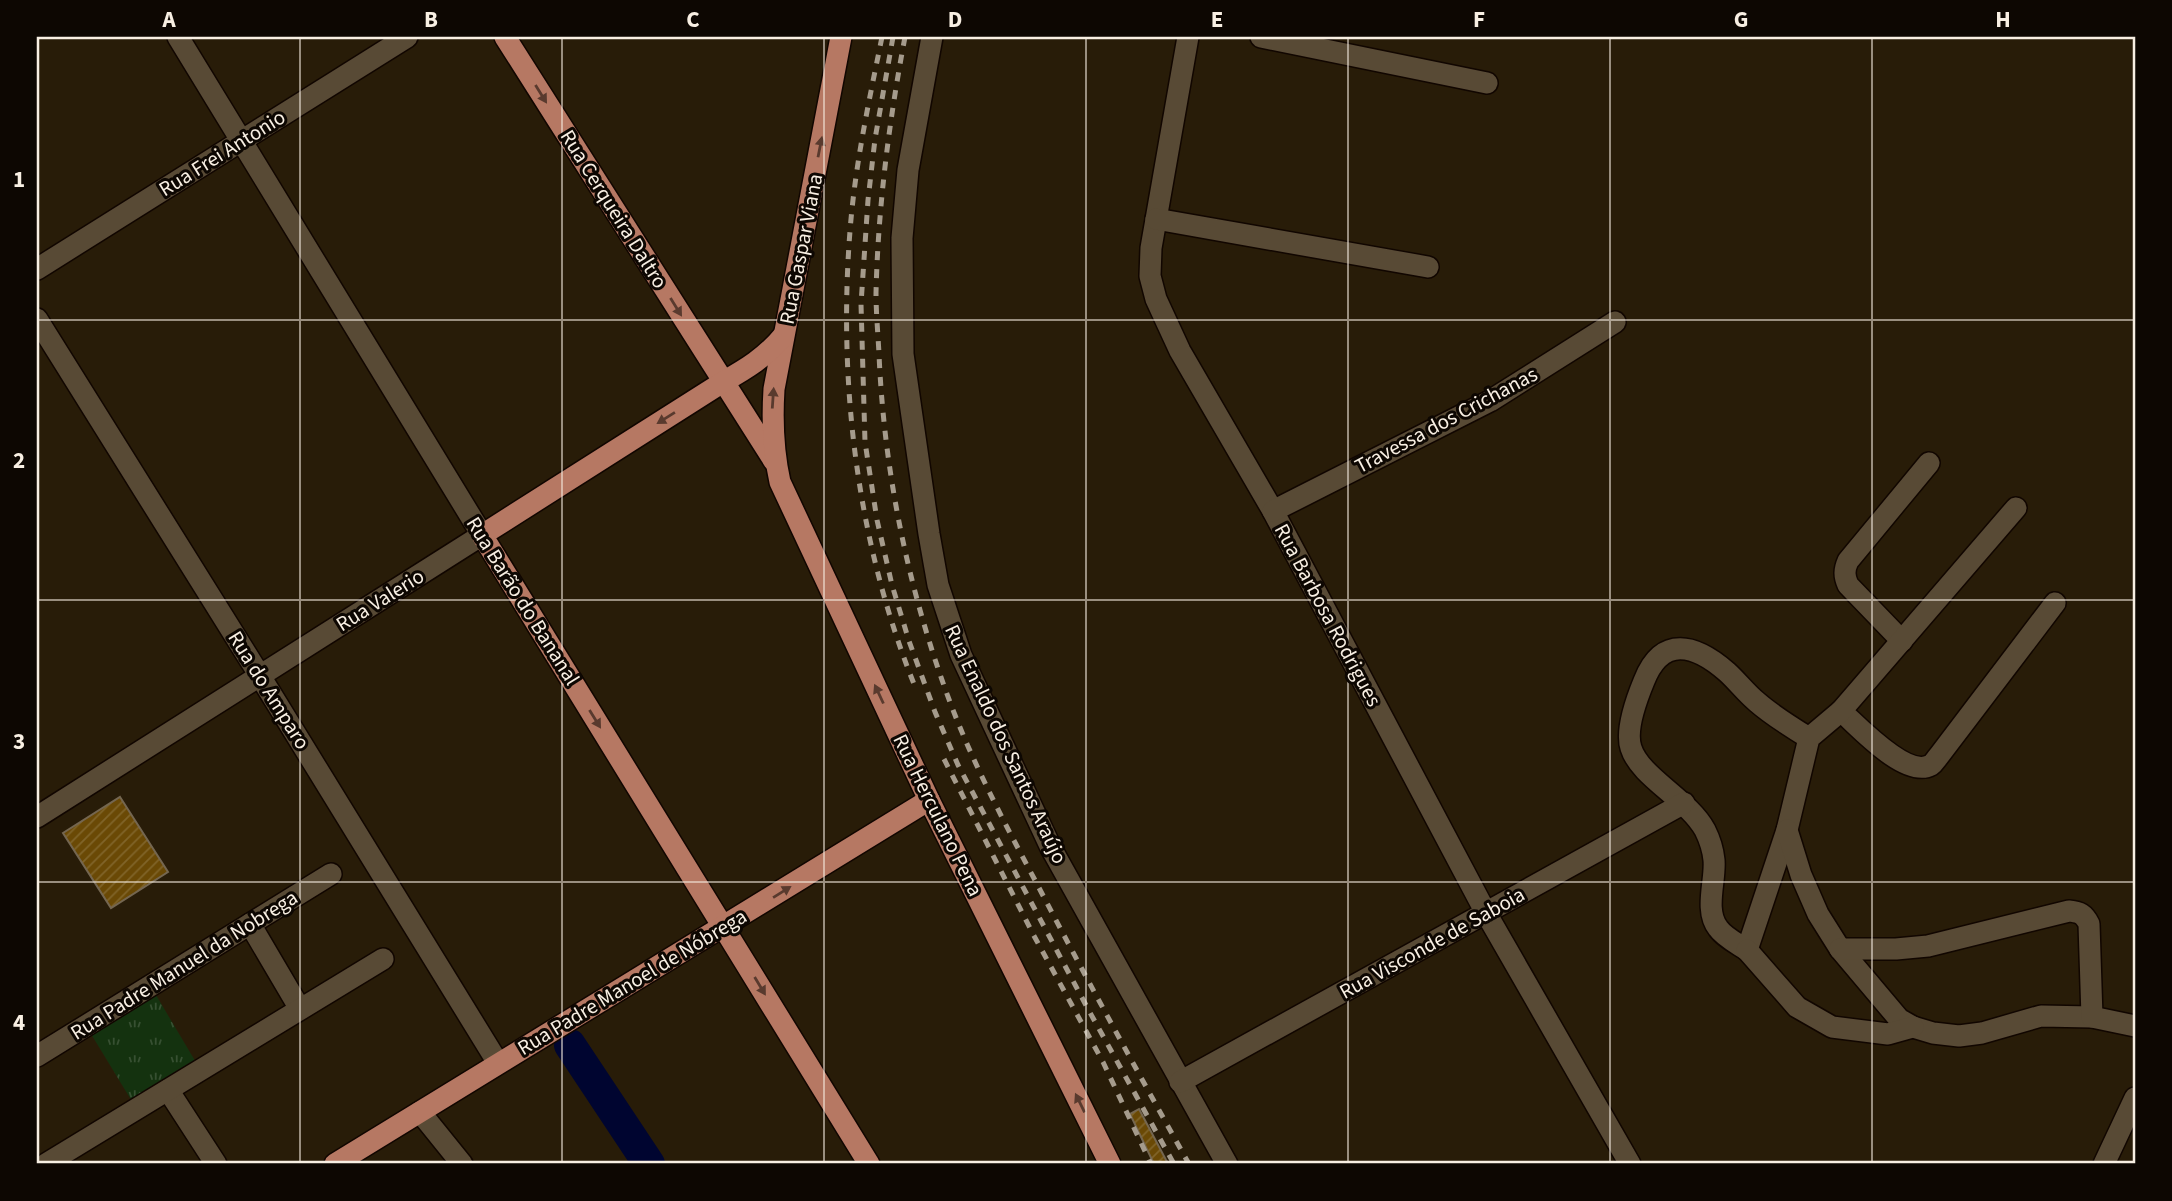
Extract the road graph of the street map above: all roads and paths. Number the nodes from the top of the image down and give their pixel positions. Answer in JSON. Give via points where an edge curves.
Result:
{"nodes":[{"id":1,"x":178,"y":37,"type":"edge"},
{"id":2,"x":407,"y":37,"type":"edge"},
{"id":3,"x":505,"y":37,"type":"edge"},
{"id":4,"x":841,"y":37,"type":"edge"},
{"id":5,"x":932,"y":37,"type":"edge"},
{"id":6,"x":1188,"y":37,"type":"edge"},
{"id":7,"x":1261,"y":37,"type":"edge"},
{"id":8,"x":1488,"y":83,"type":"dead end"},
{"id":9,"x":242,"y":141,"type":"junction"},
{"id":10,"x":1156,"y":219,"type":"junction"},
{"id":11,"x":1428,"y":267,"type":"dead end"},
{"id":12,"x":37,"y":269,"type":"edge"},
{"id":13,"x":37,"y":319,"type":"edge"},
{"id":14,"x":1615,"y":322,"type":"dead end"},
{"id":15,"x":784,"y":335,"type":"junction"},
{"id":16,"x":723,"y":382,"type":"junction"},
{"id":17,"x":775,"y":462,"type":"junction"},
{"id":18,"x":1929,"y":463,"type":"dead end"},
{"id":19,"x":2016,"y":508,"type":"dead end"},
{"id":20,"x":1273,"y":511,"type":"junction"},
{"id":21,"x":482,"y":535,"type":"junction"},
{"id":22,"x":2055,"y":603,"type":"dead end"},
{"id":23,"x":1902,"y":641,"type":"junction"},
{"id":24,"x":260,"y":676,"type":"junction"},
{"id":25,"x":1841,"y":711,"type":"junction"},
{"id":26,"x":1809,"y":737,"type":"junction"},
{"id":27,"x":929,"y":800,"type":"junction"},
{"id":28,"x":1684,"y":803,"type":"junction"},
{"id":29,"x":37,"y":817,"type":"edge"},
{"id":30,"x":1787,"y":830,"type":"junction"},
{"id":31,"x":331,"y":874,"type":"dead end"},
{"id":32,"x":1486,"y":913,"type":"junction"},
{"id":33,"x":250,"y":924,"type":"junction"},
{"id":34,"x":724,"y":928,"type":"junction"},
{"id":35,"x":1840,"y":949,"type":"junction"},
{"id":36,"x":1747,"y":950,"type":"junction"},
{"id":37,"x":383,"y":959,"type":"dead end"},
{"id":38,"x":300,"y":1009,"type":"junction"},
{"id":39,"x":2092,"y":1017,"type":"junction"},
{"id":40,"x":2135,"y":1026,"type":"edge"},
{"id":41,"x":1913,"y":1027,"type":"junction"},
{"id":42,"x":37,"y":1056,"type":"edge"},
{"id":43,"x":498,"y":1063,"type":"junction"},
{"id":44,"x":1180,"y":1082,"type":"junction"},
{"id":45,"x":168,"y":1090,"type":"junction"},
{"id":46,"x":2135,"y":1098,"type":"edge"},
{"id":47,"x":420,"y":1112,"type":"junction"},
{"id":48,"x":46,"y":1164,"type":"edge"},
{"id":49,"x":216,"y":1164,"type":"edge"},
{"id":50,"x":335,"y":1164,"type":"edge"},
{"id":51,"x":462,"y":1164,"type":"edge"},
{"id":52,"x":869,"y":1164,"type":"edge"},
{"id":53,"x":1110,"y":1164,"type":"edge"},
{"id":54,"x":1227,"y":1164,"type":"edge"},
{"id":55,"x":1630,"y":1164,"type":"edge"},
{"id":56,"x":2104,"y":1164,"type":"edge"}],
"edges":[{"from":1,"to":9,"type":"street","name":"Rua Barão do Bananal"},
{"from":2,"to":9,"type":"street","name":"Rua Frei Antonio"},
{"from":3,"to":16,"type":"main road","name":"Rua Cerqueira Daltro","one_way":true},
{"from":15,"to":4,"type":"main road","name":"Rua Gaspar Viana","one_way":true},
{"from":5,"to":44,"type":"street","name":"Rua Enaldo dos Santos Araújo","via":[[908,170],[902,238],[903,354],[938,585],[961,655],[1051,848]]},
{"from":6,"to":10,"type":"street","name":"Rua Barbosa Rodrigues"},
{"from":7,"to":8,"type":"street"},
{"from":9,"to":12,"type":"street","name":"Rua Frei Antonio"},
{"from":9,"to":21,"type":"street","name":"Rua Barão do Bananal"},
{"from":10,"to":11,"type":"street"},
{"from":10,"to":20,"type":"street","name":"Rua Barbosa Rodrigues","via":[[1150,275],[1156,299],[1180,351]]},
{"from":13,"to":24,"type":"street","name":"Rua do Amparo"},
{"from":14,"to":20,"type":"street","name":"Travessa dos Crichanas","via":[[1490,401]]},
{"from":15,"to":16,"type":"main road","via":[[765,356]]},
{"from":17,"to":15,"type":"main road","name":"Rua Gaspar Viana","one_way":true,"via":[[774,389]]},
{"from":16,"to":17,"type":"main road","name":"Rua Cerqueira Daltro"},
{"from":16,"to":21,"type":"main road","name":"Rua Valerio","one_way":true},
{"from":27,"to":17,"type":"main road","name":"Rua Herculano Pena","one_way":true,"via":[[787,502]]},
{"from":18,"to":23,"type":"street","via":[[1844,569],[1848,584]]},
{"from":19,"to":23,"type":"street"},
{"from":20,"to":32,"type":"street","name":"Rua Barbosa Rodrigues"},
{"from":21,"to":24,"type":"street","name":"Rua Valerio"},
{"from":21,"to":34,"type":"main road","name":"Rua Barão do Bananal","one_way":true},
{"from":22,"to":25,"type":"street","via":[[1930,765],[1903,763]]},
{"from":23,"to":25,"type":"street"},
{"from":24,"to":29,"type":"street","name":"Rua Valerio"},
{"from":24,"to":43,"type":"street","name":"Rua do Amparo"},
{"from":25,"to":26,"type":"street"},
{"from":26,"to":28,"type":"street","via":[[1779,720],[1700,653],[1666,650],[1650,665],[1629,733],[1637,760]]},
{"from":26,"to":30,"type":"street"},
{"from":34,"to":27,"type":"main road","name":"Rua Padre Manoel de Nóbrega","one_way":true},
{"from":53,"to":27,"type":"main road","name":"Rua Herculano Pena","one_way":true},
{"from":28,"to":32,"type":"street","name":"Rua Visconde de Saboia"},
{"from":28,"to":36,"type":"street","via":[[1708,835],[1714,860],[1714,920],[1718,929]]},
{"from":30,"to":35,"type":"street","via":[[1818,914]]},
{"from":30,"to":36,"type":"street"},
{"from":31,"to":33,"type":"street","name":"Rua Padre Manuel da Nobrega"},
{"from":32,"to":44,"type":"street","name":"Rua Visconde de Saboia"},
{"from":32,"to":55,"type":"street","name":"Rua Barbosa Rodrigues"},
{"from":33,"to":38,"type":"street"},
{"from":33,"to":42,"type":"street","name":"Rua Padre Manuel da Nobrega"},
{"from":34,"to":43,"type":"main road","name":"Rua Padre Manoel de Nóbrega"},
{"from":34,"to":52,"type":"main road","name":"Rua Barão do Bananal","one_way":true},
{"from":35,"to":39,"type":"street","via":[[1928,946],[2079,912],[2089,924]]},
{"from":35,"to":41,"type":"street","via":[[1899,1019]]},
{"from":36,"to":41,"type":"street","via":[[1797,1007],[1832,1027],[1888,1034]]},
{"from":37,"to":38,"type":"street"},
{"from":38,"to":45,"type":"street"},
{"from":39,"to":40,"type":"street"},
{"from":39,"to":41,"type":"street","via":[[2041,1017],[1959,1036]]},
{"from":43,"to":47,"type":"main road","name":"Rua Padre Manoel de Nóbrega"},
{"from":44,"to":54,"type":"street","name":"Rua Enaldo dos Santos Araújo"},
{"from":45,"to":48,"type":"street"},
{"from":45,"to":49,"type":"street"},
{"from":46,"to":56,"type":"street"},
{"from":47,"to":50,"type":"main road","name":"Rua Padre Manoel de Nóbrega"},
{"from":47,"to":51,"type":"street"}]}
